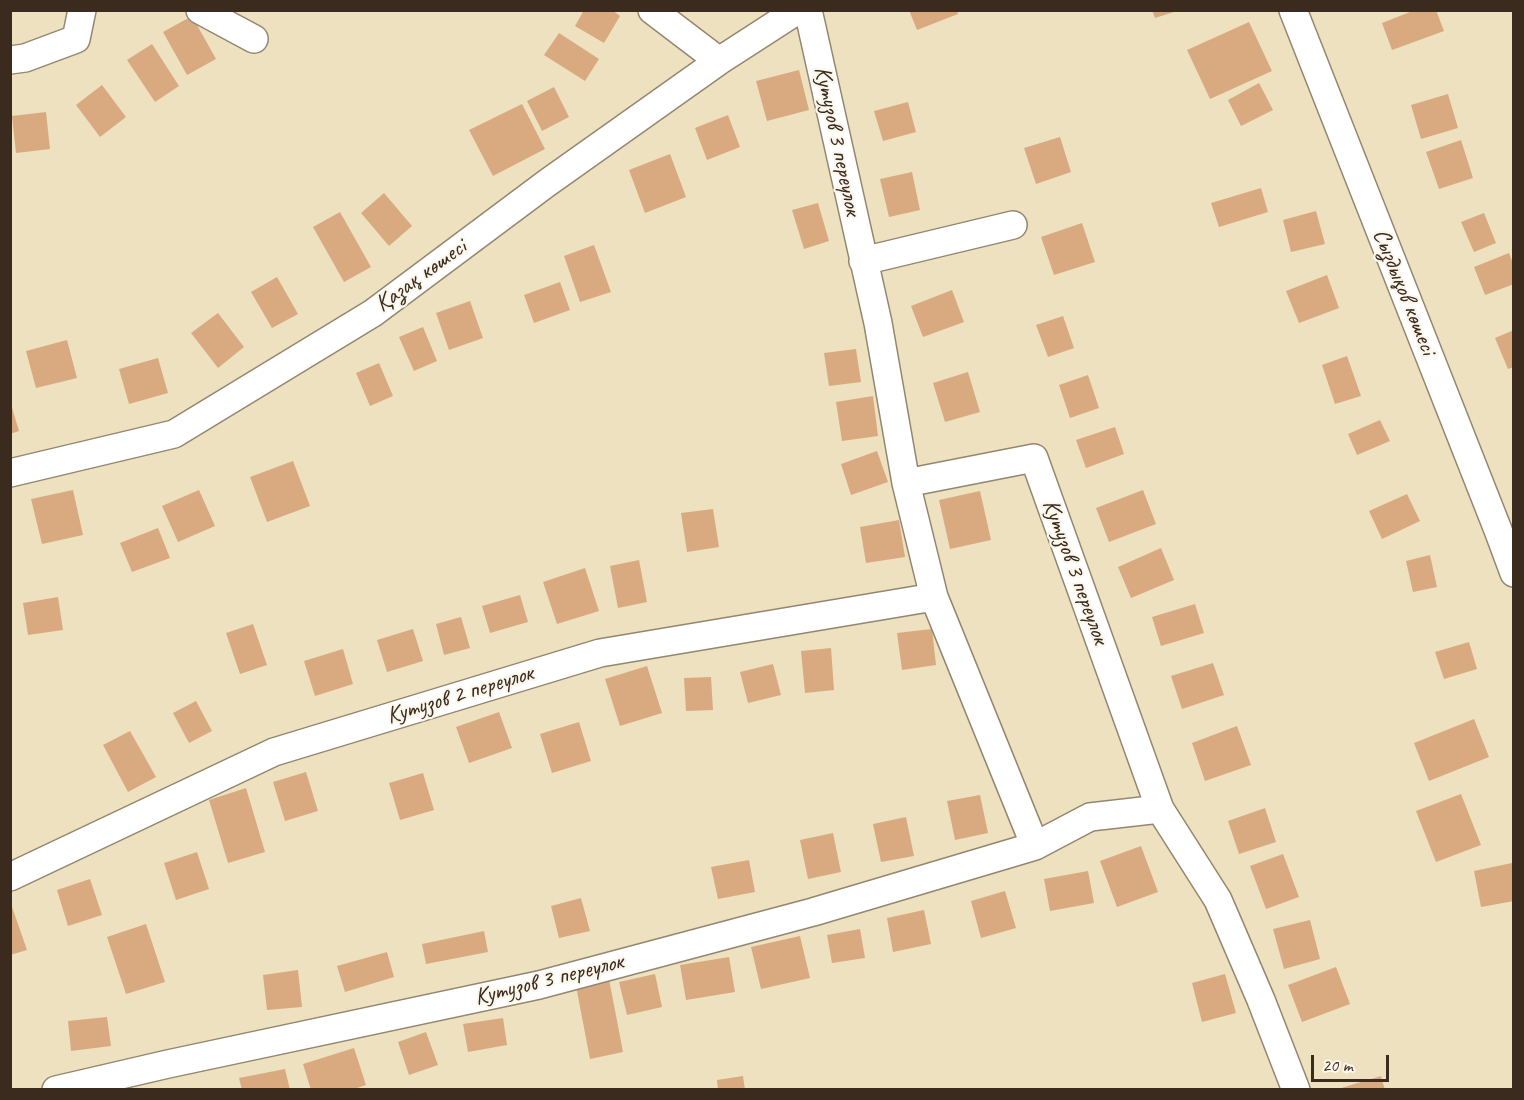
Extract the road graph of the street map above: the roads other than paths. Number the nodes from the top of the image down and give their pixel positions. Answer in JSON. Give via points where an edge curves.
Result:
{"nodes":[{"id":1,"x":82,"y":10,"type":"edge"},
{"id":2,"x":200,"y":10,"type":"edge"},
{"id":3,"x":652,"y":10,"type":"edge"},
{"id":4,"x":798,"y":10,"type":"edge"},
{"id":5,"x":808,"y":10,"type":"edge"},
{"id":6,"x":1293,"y":10,"type":"edge"},
{"id":7,"x":254,"y":39,"type":"dead end"},
{"id":8,"x":10,"y":60,"type":"edge"},
{"id":9,"x":719,"y":61,"type":"junction"},
{"id":10,"x":1013,"y":225,"type":"dead end"},
{"id":11,"x":863,"y":261,"type":"junction"},
{"id":12,"x":10,"y":473,"type":"edge"},
{"id":13,"x":906,"y":483,"type":"junction"},
{"id":14,"x":1506,"y":526,"type":"edge"},
{"id":15,"x":1514,"y":573,"type":"edge"},
{"id":16,"x":934,"y":597,"type":"junction"},
{"id":17,"x":1160,"y":809,"type":"junction"},
{"id":18,"x":1035,"y":846,"type":"junction"},
{"id":19,"x":10,"y":878,"type":"edge"},
{"id":20,"x":56,"y":1089,"type":"edge"},
{"id":21,"x":1296,"y":1089,"type":"edge"}],
"edges":[{"from":1,"to":8,"type":"street","via":[[76,39]]},
{"from":2,"to":7,"type":"street"},
{"from":3,"to":9,"type":"street"},
{"from":4,"to":9,"type":"street","name":"Қазақ көшесі"},
{"from":5,"to":11,"type":"street","name":"Кутузов 3 переулок"},
{"from":6,"to":14,"type":"street","name":"Сыздықов көшесі"},
{"from":9,"to":12,"type":"street","name":"Қазақ көшесі","via":[[373,313],[174,434]]},
{"from":10,"to":11,"type":"street"},
{"from":11,"to":13,"type":"street","name":"Кутузов 3 переулок"},
{"from":13,"to":16,"type":"street","name":"Кутузов 3 переулок"},
{"from":13,"to":17,"type":"street","name":"Кутузов 3 переулок","via":[[1034,458]]},
{"from":14,"to":15,"type":"street","name":"Сыздықов көшесі"},
{"from":16,"to":18,"type":"street","name":"Кутузов 3 переулок"},
{"from":16,"to":19,"type":"street","name":"Кутузов 2 переулок","via":[[600,653],[274,752]]},
{"from":17,"to":18,"type":"street","name":"Кутузов 3 переулок","via":[[1090,818]]},
{"from":17,"to":21,"type":"street","name":"Кутузов 3 переулок","via":[[1218,900]]},
{"from":18,"to":20,"type":"street","name":"Кутузов 3 переулок","via":[[813,912],[539,985]]}]}
